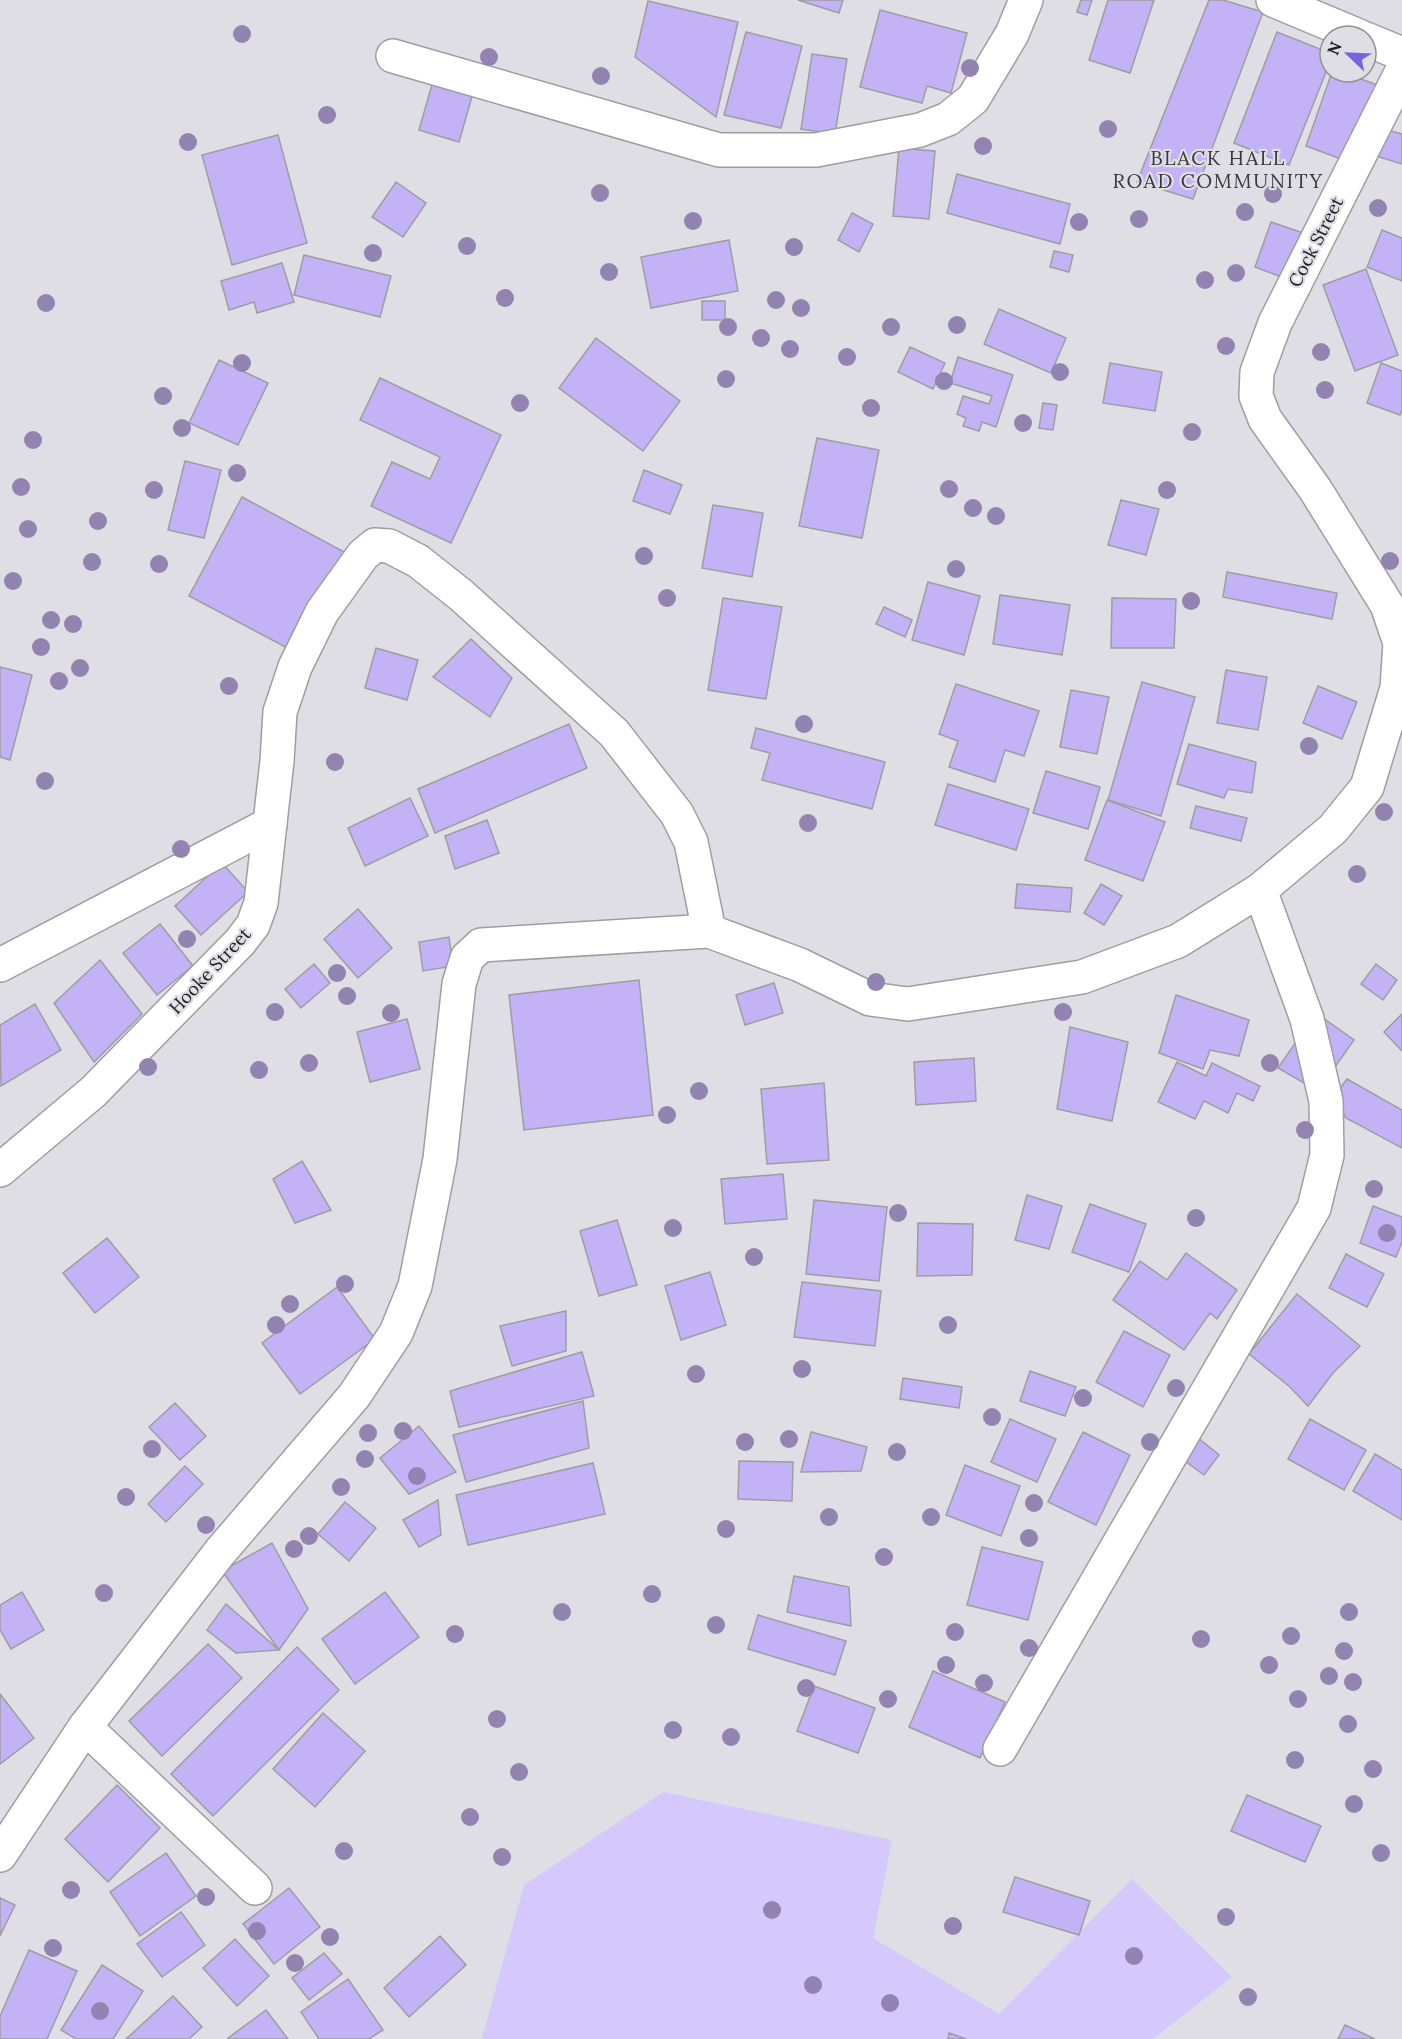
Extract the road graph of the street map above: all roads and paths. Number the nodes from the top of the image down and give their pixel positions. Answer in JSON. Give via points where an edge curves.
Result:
{"nodes":[{"id":1,"x":1026,"y":0,"type":"edge"},
{"id":2,"x":1274,"y":0,"type":"edge"},
{"id":3,"x":1331,"y":24,"type":"edge"},
{"id":4,"x":1378,"y":44,"type":"edge"},
{"id":5,"x":1402,"y":54,"type":"edge"},
{"id":6,"x":393,"y":56,"type":"dead end"},
{"id":7,"x":1402,"y":71,"type":"edge"},
{"id":8,"x":270,"y":824,"type":"junction"},
{"id":9,"x":1260,"y":890,"type":"junction"},
{"id":10,"x":709,"y":931,"type":"junction"},
{"id":11,"x":0,"y":965,"type":"edge"},
{"id":12,"x":0,"y":1170,"type":"edge"},
{"id":13,"x":85,"y":1727,"type":"junction"},
{"id":14,"x":1000,"y":1749,"type":"dead end"},
{"id":15,"x":0,"y":1855,"type":"edge"},
{"id":16,"x":255,"y":1888,"type":"dead end"}],
"edges":[{"from":1,"to":6,"type":"street","via":[[1012,34],[973,99],[948,118],[920,130],[816,150],[719,150]]},
{"from":2,"to":3,"type":"street"},
{"from":4,"to":5,"type":"street"},
{"from":7,"to":9,"type":"street","name":"Cock Street","via":[[1275,323],[1257,372],[1256,396],[1265,419],[1315,489],[1387,605],[1400,643],[1397,688],[1367,787],[1333,829]]},
{"from":8,"to":10,"type":"street","name":"Hooke Street","via":[[280,712],[294,667],[322,612],[363,555],[375,545],[388,546],[418,561],[461,595],[614,734],[677,814],[691,842]]},
{"from":8,"to":11,"type":"street"},
{"from":8,"to":12,"type":"street","name":"Hooke Street","via":[[261,903],[253,925],[240,942],[93,1092]]},
{"from":9,"to":10,"type":"street","name":"Cock Street","via":[[1178,941],[1082,978],[908,1004],[870,999],[800,965]]},
{"from":9,"to":14,"type":"street","via":[[1308,1019],[1326,1101],[1327,1155],[1314,1208]]},
{"from":10,"to":13,"type":"street","via":[[481,945],[467,958],[459,984],[440,1159],[429,1220],[415,1286],[396,1333],[354,1396],[220,1552]]},
{"from":13,"to":15,"type":"street"},
{"from":13,"to":16,"type":"street"}]}
